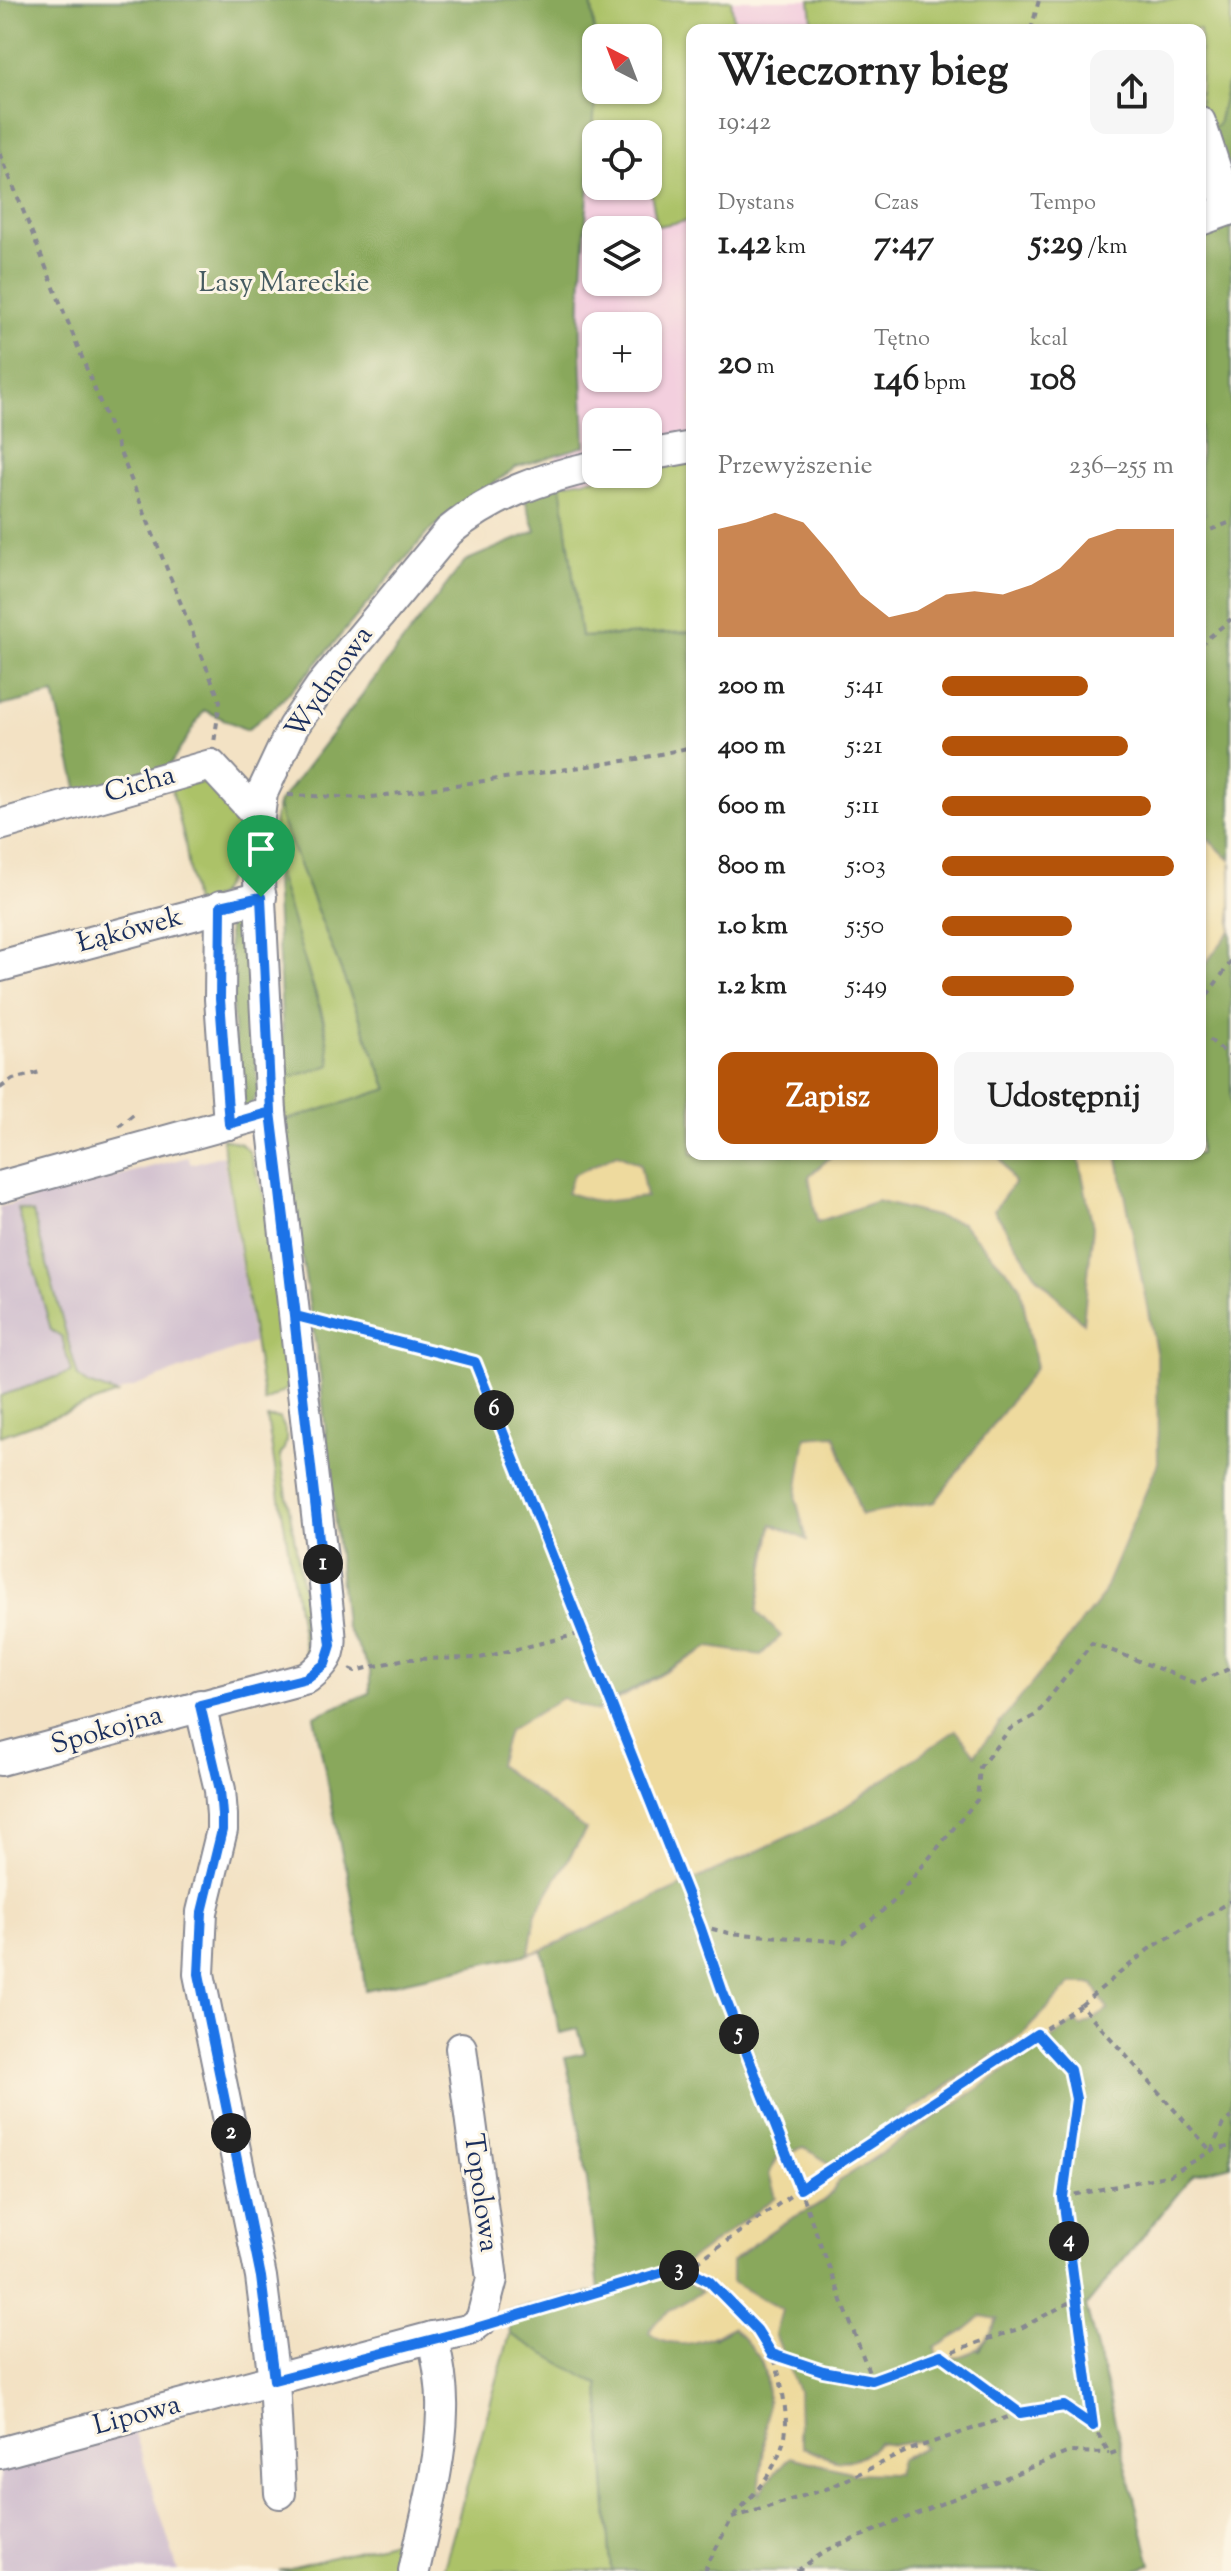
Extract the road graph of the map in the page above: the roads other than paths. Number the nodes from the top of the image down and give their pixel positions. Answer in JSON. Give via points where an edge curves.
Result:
{"nodes":[{"id":1,"x":1206,"y":139,"type":"edge"},
{"id":2,"x":1230,"y":209,"type":"edge"},
{"id":3,"x":1206,"y":218,"type":"edge"},
{"id":4,"x":686,"y":448,"type":"edge"},
{"id":5,"x":662,"y":452,"type":"edge"},
{"id":6,"x":582,"y":469,"type":"edge"},
{"id":7,"x":260,"y":805,"type":"junction"},
{"id":8,"x":0,"y":825,"type":"edge"},
{"id":9,"x":261,"y":897,"type":"junction"},
{"id":10,"x":221,"y":906,"type":"junction"},
{"id":11,"x":0,"y":966,"type":"edge"},
{"id":12,"x":271,"y":1112,"type":"junction"},
{"id":13,"x":229,"y":1124,"type":"junction"},
{"id":14,"x":0,"y":1187,"type":"edge"},
{"id":15,"x":316,"y":1671,"type":"joint"},
{"id":16,"x":200,"y":1705,"type":"junction"},
{"id":17,"x":0,"y":1760,"type":"edge"},
{"id":18,"x":461,"y":2048,"type":"dead end"},
{"id":19,"x":469,"y":2330,"type":"joint"},
{"id":20,"x":433,"y":2337,"type":"junction"},
{"id":21,"x":274,"y":2380,"type":"junction"},
{"id":22,"x":0,"y":2453,"type":"edge"},
{"id":23,"x":280,"y":2493,"type":"dead end"},
{"id":24,"x":414,"y":2571,"type":"edge"}],
"edges":[{"from":1,"to":2,"type":"street"},
{"from":2,"to":3,"type":"street"},
{"from":4,"to":5,"type":"street"},
{"from":6,"to":7,"type":"street","name":"Wydmowa","via":[[503,494],[449,531],[321,686],[293,727]]},
{"from":7,"to":8,"type":"street","name":"Cicha","via":[[211,765]]},
{"from":7,"to":9,"type":"street","name":"Wydmowa"},
{"from":9,"to":10,"type":"street","name":"Łąkówek"},
{"from":9,"to":12,"type":"street","name":"Wydmowa"},
{"from":10,"to":11,"type":"street","name":"Łąkówek"},
{"from":10,"to":13,"type":"street","via":[[220,999]]},
{"from":12,"to":13,"type":"street"},
{"from":12,"to":15,"type":"street","name":"Wydmowa","via":[[331,1645]]},
{"from":13,"to":14,"type":"street"},
{"from":15,"to":16,"type":"street","name":"Spokojna"},
{"from":16,"to":17,"type":"street","name":"Spokojna"},
{"from":16,"to":21,"type":"street","via":[[220,1790],[222,1830],[202,1912],[199,1974],[261,2277]]},
{"from":18,"to":19,"type":"street","name":"Topolowa","via":[[492,2279],[481,2321]]},
{"from":19,"to":20,"type":"street","name":"Lipowa"},
{"from":20,"to":21,"type":"street","name":"Lipowa"},
{"from":20,"to":24,"type":"street","via":[[442,2412]]},
{"from":21,"to":22,"type":"street","name":"Lipowa"},
{"from":21,"to":23,"type":"street"}]}
